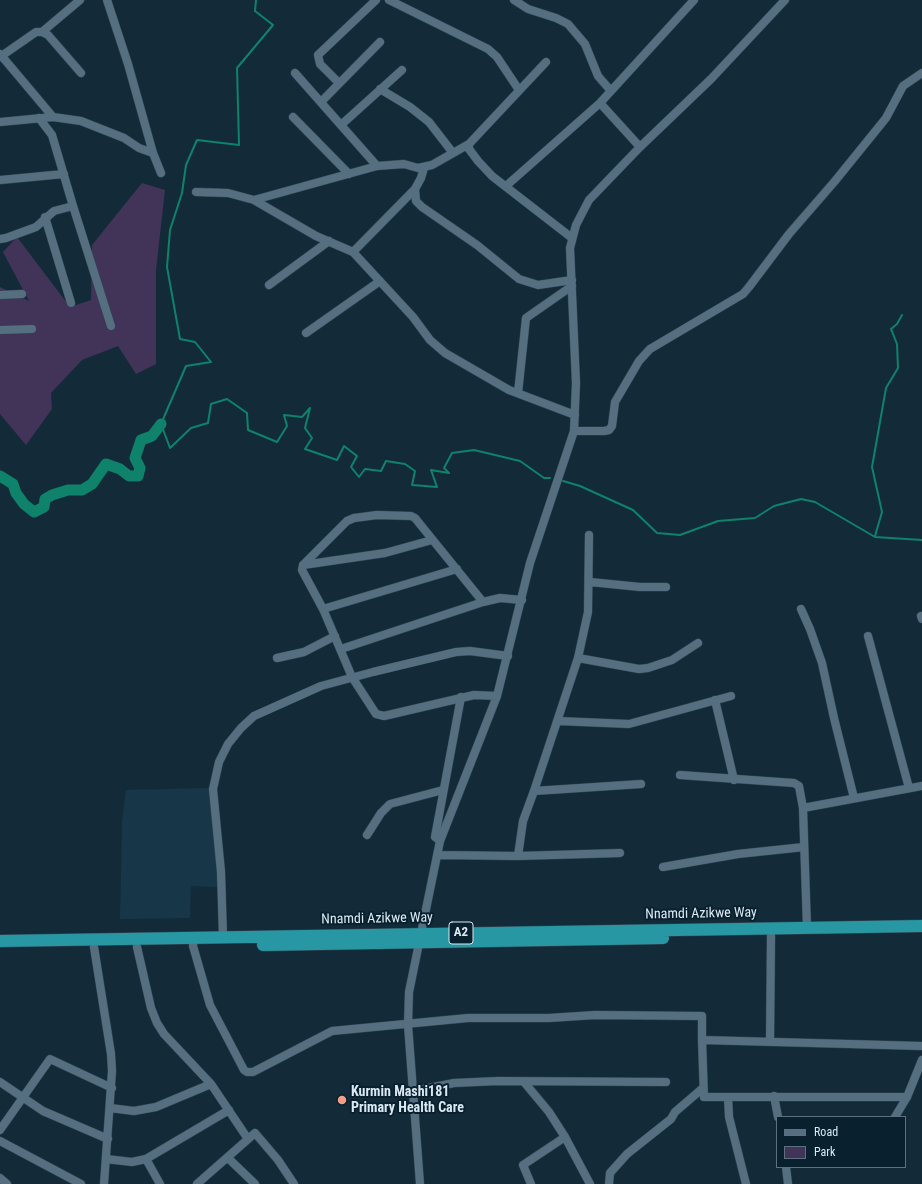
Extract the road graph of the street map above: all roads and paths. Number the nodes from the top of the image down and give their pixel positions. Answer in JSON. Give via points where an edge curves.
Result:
{"nodes":[{"id":1,"x":80,"y":0,"type":"edge"},
{"id":2,"x":106,"y":0,"type":"edge"},
{"id":3,"x":376,"y":0,"type":"edge"},
{"id":4,"x":389,"y":0,"type":"edge"},
{"id":5,"x":514,"y":0,"type":"edge"},
{"id":6,"x":694,"y":0,"type":"edge"},
{"id":7,"x":784,"y":0,"type":"edge"},
{"id":8,"x":42,"y":32,"type":"junction"},
{"id":9,"x":380,"y":42,"type":"dead end"},
{"id":10,"x":1,"y":56,"type":"edge"},
{"id":11,"x":546,"y":62,"type":"dead end"},
{"id":12,"x":402,"y":70,"type":"dead end"},
{"id":13,"x":81,"y":73,"type":"dead end"},
{"id":14,"x":294,"y":73,"type":"dead end"},
{"id":15,"x":922,"y":73,"type":"edge"},
{"id":16,"x":339,"y":83,"type":"junction"},
{"id":17,"x":380,"y":89,"type":"junction"},
{"id":18,"x":520,"y":90,"type":"junction"},
{"id":19,"x":610,"y":92,"type":"junction"},
{"id":20,"x":321,"y":102,"type":"junction"},
{"id":21,"x":600,"y":103,"type":"junction"},
{"id":22,"x":53,"y":117,"type":"junction"},
{"id":23,"x":294,"y":117,"type":"dead end"},
{"id":24,"x":39,"y":118,"type":"junction"},
{"id":25,"x":0,"y":122,"type":"edge"},
{"id":26,"x":341,"y":125,"type":"junction"},
{"id":27,"x":469,"y":144,"type":"junction"},
{"id":28,"x":640,"y":147,"type":"junction"},
{"id":29,"x":153,"y":153,"type":"junction"},
{"id":30,"x":453,"y":153,"type":"junction"},
{"id":31,"x":377,"y":166,"type":"junction"},
{"id":32,"x":424,"y":168,"type":"junction"},
{"id":33,"x":161,"y":173,"type":"dead end"},
{"id":34,"x":64,"y":174,"type":"junction"},
{"id":35,"x":350,"y":174,"type":"junction"},
{"id":36,"x":0,"y":180,"type":"edge"},
{"id":37,"x":506,"y":186,"type":"junction"},
{"id":38,"x":415,"y":189,"type":"junction"},
{"id":39,"x":196,"y":192,"type":"dead end"},
{"id":40,"x":254,"y":200,"type":"junction"},
{"id":41,"x":73,"y":206,"type":"junction"},
{"id":42,"x":45,"y":217,"type":"junction"},
{"id":43,"x":572,"y":238,"type":"junction"},
{"id":44,"x":0,"y":239,"type":"edge"},
{"id":45,"x":328,"y":241,"type":"junction"},
{"id":46,"x":353,"y":252,"type":"junction"},
{"id":47,"x":380,"y":281,"type":"junction"},
{"id":48,"x":572,"y":283,"type":"junction"},
{"id":49,"x":269,"y":285,"type":"dead end"},
{"id":50,"x":22,"y":294,"type":"dead end"},
{"id":51,"x":0,"y":295,"type":"edge"},
{"id":52,"x":71,"y":303,"type":"dead end"},
{"id":53,"x":111,"y":326,"type":"dead end"},
{"id":54,"x":32,"y":329,"type":"dead end"},
{"id":55,"x":0,"y":330,"type":"edge"},
{"id":56,"x":306,"y":333,"type":"dead end"},
{"id":57,"x":518,"y":393,"type":"junction"},
{"id":58,"x":575,"y":415,"type":"junction"},
{"id":59,"x":574,"y":431,"type":"junction"},
{"id":60,"x":589,"y":535,"type":"dead end"},
{"id":61,"x":432,"y":540,"type":"junction"},
{"id":62,"x":303,"y":565,"type":"junction"},
{"id":63,"x":457,"y":569,"type":"junction"},
{"id":64,"x":590,"y":582,"type":"junction"},
{"id":65,"x":666,"y":587,"type":"dead end"},
{"id":66,"x":522,"y":600,"type":"junction"},
{"id":67,"x":483,"y":602,"type":"junction"},
{"id":68,"x":323,"y":609,"type":"junction"},
{"id":69,"x":801,"y":609,"type":"dead end"},
{"id":70,"x":335,"y":636,"type":"junction"},
{"id":71,"x":868,"y":636,"type":"dead end"},
{"id":72,"x":698,"y":643,"type":"dead end"},
{"id":73,"x":341,"y":649,"type":"junction"},
{"id":74,"x":508,"y":656,"type":"junction"},
{"id":75,"x":277,"y":658,"type":"dead end"},
{"id":76,"x":578,"y":658,"type":"junction"},
{"id":77,"x":352,"y":678,"type":"junction"},
{"id":78,"x":497,"y":696,"type":"junction"},
{"id":79,"x":731,"y":696,"type":"dead end"},
{"id":80,"x":461,"y":697,"type":"junction"},
{"id":81,"x":715,"y":700,"type":"junction"},
{"id":82,"x":558,"y":722,"type":"junction"},
{"id":83,"x":680,"y":775,"type":"dead end"},
{"id":84,"x":734,"y":780,"type":"junction"},
{"id":85,"x":641,"y":784,"type":"dead end"},
{"id":86,"x":922,"y":786,"type":"edge"},
{"id":87,"x":909,"y":788,"type":"junction"},
{"id":88,"x":443,"y":790,"type":"junction"},
{"id":89,"x":534,"y":791,"type":"junction"},
{"id":90,"x":854,"y":798,"type":"junction"},
{"id":91,"x":803,"y":808,"type":"junction"},
{"id":92,"x":367,"y":835,"type":"dead end"},
{"id":93,"x":440,"y":842,"type":"junction"},
{"id":94,"x":804,"y":847,"type":"junction"},
{"id":95,"x":620,"y":853,"type":"dead end"},
{"id":96,"x":437,"y":855,"type":"junction"},
{"id":97,"x":518,"y":856,"type":"junction"},
{"id":98,"x":663,"y":867,"type":"dead end"},
{"id":99,"x":922,"y":926,"type":"edge"},
{"id":100,"x":807,"y":928,"type":"junction"},
{"id":101,"x":922,"y":934,"type":"edge"},
{"id":102,"x":771,"y":936,"type":"junction"},
{"id":103,"x":223,"y":938,"type":"junction"},
{"id":104,"x":419,"y":938,"type":"junction"},
{"id":105,"x":0,"y":941,"type":"edge"},
{"id":106,"x":194,"y":942,"type":"junction"},
{"id":107,"x":94,"y":947,"type":"junction"},
{"id":108,"x":137,"y":947,"type":"junction"},
{"id":109,"x":0,"y":949,"type":"edge"},
{"id":110,"x":408,"y":1025,"type":"junction"},
{"id":111,"x":702,"y":1040,"type":"junction"},
{"id":112,"x":770,"y":1042,"type":"junction"},
{"id":113,"x":922,"y":1046,"type":"edge"},
{"id":114,"x":922,"y":1060,"type":"edge"},
{"id":115,"x":0,"y":1082,"type":"edge"},
{"id":116,"x":524,"y":1082,"type":"junction"},
{"id":117,"x":666,"y":1082,"type":"dead end"},
{"id":118,"x":211,"y":1084,"type":"junction"},
{"id":119,"x":112,"y":1088,"type":"junction"},
{"id":120,"x":703,"y":1088,"type":"junction"},
{"id":121,"x":414,"y":1090,"type":"junction"},
{"id":122,"x":774,"y":1096,"type":"junction"},
{"id":123,"x":728,"y":1097,"type":"junction"},
{"id":124,"x":907,"y":1097,"type":"junction"},
{"id":125,"x":23,"y":1098,"type":"junction"},
{"id":126,"x":110,"y":1108,"type":"junction"},
{"id":127,"x":228,"y":1110,"type":"junction"},
{"id":128,"x":778,"y":1116,"type":"edge"},
{"id":129,"x":896,"y":1116,"type":"edge"},
{"id":130,"x":0,"y":1130,"type":"edge"},
{"id":131,"x":565,"y":1137,"type":"junction"},
{"id":132,"x":108,"y":1139,"type":"junction"},
{"id":133,"x":248,"y":1139,"type":"junction"},
{"id":134,"x":0,"y":1141,"type":"edge"},
{"id":135,"x":228,"y":1158,"type":"junction"},
{"id":136,"x":106,"y":1159,"type":"junction"},
{"id":137,"x":146,"y":1159,"type":"junction"},
{"id":138,"x":786,"y":1168,"type":"edge"},
{"id":139,"x":0,"y":1178,"type":"edge"},
{"id":140,"x":7,"y":1184,"type":"edge"},
{"id":141,"x":81,"y":1184,"type":"edge"},
{"id":142,"x":104,"y":1184,"type":"edge"},
{"id":143,"x":160,"y":1184,"type":"edge"},
{"id":144,"x":199,"y":1184,"type":"edge"},
{"id":145,"x":255,"y":1184,"type":"edge"},
{"id":146,"x":294,"y":1184,"type":"edge"},
{"id":147,"x":420,"y":1184,"type":"edge"},
{"id":148,"x":530,"y":1184,"type":"edge"},
{"id":149,"x":590,"y":1184,"type":"edge"},
{"id":150,"x":609,"y":1184,"type":"edge"},
{"id":151,"x":746,"y":1184,"type":"edge"},
{"id":152,"x":788,"y":1184,"type":"edge"}],
"edges":[{"from":1,"to":8,"type":"street"},
{"from":2,"to":29,"type":"street","via":[[128,64]]},
{"from":3,"to":16,"type":"street","via":[[318,55],[320,64]]},
{"from":4,"to":18,"type":"street","via":[[488,49],[497,57]]},
{"from":5,"to":19,"type":"street","via":[[528,9],[568,24],[585,44],[598,76]]},
{"from":6,"to":19,"type":"street"},
{"from":7,"to":28,"type":"street","via":[[711,80]]},
{"from":8,"to":10,"type":"street","via":[[36,32]]},
{"from":8,"to":13,"type":"street","via":[[48,35]]},
{"from":9,"to":16,"type":"street"},
{"from":10,"to":22,"type":"street"},
{"from":11,"to":18,"type":"street"},
{"from":12,"to":17,"type":"street"},
{"from":14,"to":20,"type":"street"},
{"from":15,"to":59,"type":"street","via":[[903,86],[886,118],[788,234],[743,294],[650,349],[639,360],[615,402],[612,426],[609,430]]},
{"from":16,"to":20,"type":"street"},
{"from":17,"to":26,"type":"street"},
{"from":17,"to":30,"type":"street","via":[[429,122]]},
{"from":18,"to":27,"type":"street"},
{"from":19,"to":21,"type":"street"},
{"from":20,"to":26,"type":"street"},
{"from":21,"to":28,"type":"street"},
{"from":21,"to":37,"type":"street"},
{"from":22,"to":24,"type":"street"},
{"from":22,"to":29,"type":"street","via":[[81,121]]},
{"from":23,"to":35,"type":"street"},
{"from":24,"to":25,"type":"street"},
{"from":24,"to":34,"type":"street","via":[[52,135]]},
{"from":26,"to":31,"type":"street"},
{"from":27,"to":30,"type":"street"},
{"from":27,"to":37,"type":"street","via":[[469,149],[478,161]]},
{"from":28,"to":43,"type":"street","via":[[589,200]]},
{"from":29,"to":33,"type":"street"},
{"from":30,"to":32,"type":"street"},
{"from":31,"to":32,"type":"street","via":[[404,164]]},
{"from":31,"to":35,"type":"street"},
{"from":32,"to":38,"type":"street","via":[[422,178]]},
{"from":34,"to":36,"type":"street"},
{"from":34,"to":41,"type":"street"},
{"from":35,"to":40,"type":"street"},
{"from":37,"to":43,"type":"street"},
{"from":38,"to":46,"type":"street"},
{"from":38,"to":48,"type":"street","via":[[416,201],[422,207],[477,245],[519,279],[538,285]]},
{"from":39,"to":40,"type":"street","via":[[228,193]]},
{"from":40,"to":45,"type":"street"},
{"from":41,"to":42,"type":"street","via":[[54,210]]},
{"from":41,"to":53,"type":"street"},
{"from":42,"to":44,"type":"street","via":[[36,227]]},
{"from":42,"to":52,"type":"street"},
{"from":43,"to":48,"type":"street"},
{"from":45,"to":46,"type":"street"},
{"from":45,"to":49,"type":"street"},
{"from":46,"to":47,"type":"street"},
{"from":47,"to":56,"type":"street"},
{"from":47,"to":57,"type":"street","via":[[437,347]]},
{"from":48,"to":57,"type":"street","via":[[526,318]]},
{"from":48,"to":58,"type":"street"},
{"from":50,"to":51,"type":"street"},
{"from":54,"to":55,"type":"street"},
{"from":57,"to":58,"type":"street"},
{"from":58,"to":59,"type":"street"},
{"from":59,"to":66,"type":"street","via":[[530,563]]},
{"from":60,"to":64,"type":"street"},
{"from":61,"to":62,"type":"street","via":[[385,553]]},
{"from":61,"to":62,"type":"street","via":[[411,516],[377,515],[354,518],[346,521]]},
{"from":61,"to":63,"type":"street"},
{"from":62,"to":68,"type":"street","via":[[302,570]]},
{"from":63,"to":67,"type":"street"},
{"from":63,"to":68,"type":"street"},
{"from":64,"to":65,"type":"street"},
{"from":64,"to":76,"type":"street","via":[[588,612]]},
{"from":66,"to":67,"type":"street","via":[[500,598]]},
{"from":66,"to":74,"type":"street"},
{"from":67,"to":73,"type":"street"},
{"from":68,"to":70,"type":"street"},
{"from":69,"to":90,"type":"street","via":[[822,663]]},
{"from":70,"to":73,"type":"street"},
{"from":70,"to":75,"type":"street","via":[[304,652]]},
{"from":71,"to":87,"type":"street"},
{"from":72,"to":76,"type":"street","via":[[672,660],[648,668]]},
{"from":73,"to":77,"type":"street"},
{"from":74,"to":77,"type":"street","via":[[470,651],[456,652]]},
{"from":74,"to":78,"type":"street"},
{"from":76,"to":82,"type":"street"},
{"from":77,"to":80,"type":"street","via":[[380,717]]},
{"from":77,"to":103,"type":"street","via":[[321,686],[254,716],[228,744],[219,762],[213,789],[221,872]]},
{"from":78,"to":80,"type":"street"},
{"from":78,"to":93,"type":"street"},
{"from":79,"to":81,"type":"street"},
{"from":80,"to":88,"type":"street"},
{"from":81,"to":82,"type":"street","via":[[629,724]]},
{"from":81,"to":84,"type":"street"},
{"from":82,"to":89,"type":"street"},
{"from":83,"to":84,"type":"street"},
{"from":84,"to":91,"type":"street","via":[[794,783],[801,789]]},
{"from":85,"to":89,"type":"street"},
{"from":86,"to":87,"type":"street"},
{"from":87,"to":90,"type":"street"},
{"from":88,"to":92,"type":"street","via":[[390,804],[381,812]]},
{"from":88,"to":93,"type":"street","via":[[435,837]]},
{"from":89,"to":97,"type":"street","via":[[523,821]]},
{"from":90,"to":91,"type":"street"},
{"from":91,"to":94,"type":"street"},
{"from":93,"to":96,"type":"street"},
{"from":94,"to":98,"type":"street","via":[[738,854]]},
{"from":94,"to":100,"type":"street"},
{"from":95,"to":97,"type":"street"},
{"from":96,"to":97,"type":"street"},
{"from":96,"to":104,"type":"street"},
{"from":99,"to":100,"type":"highway","name":"Nnamdi Azikwe Way","number":"A2"},
{"from":100,"to":104,"type":"highway","name":"Nnamdi Azikwe Way","number":"A2"},
{"from":101,"to":102,"type":"highway","name":"Nnamdi Azikwe Way","number":"A2"},
{"from":102,"to":104,"type":"highway","name":"Nnamdi Azikwe Way","number":"A2"},
{"from":102,"to":112,"type":"street"},
{"from":103,"to":104,"type":"highway","name":"Nnamdi Azikwe Way","number":"A2"},
{"from":103,"to":106,"type":"highway","name":"Nnamdi Azikwe Way","number":"A2"},
{"from":104,"to":106,"type":"highway","name":"Nnamdi Azikwe Way","number":"A2"},
{"from":104,"to":110,"type":"street","via":[[409,992]]},
{"from":105,"to":106,"type":"highway","name":"Nnamdi Azikwe Way","number":"A2"},
{"from":106,"to":108,"type":"highway","name":"Nnamdi Azikwe Way","number":"A2"},
{"from":106,"to":110,"type":"street","via":[[205,990],[215,1017],[246,1072],[253,1072],[332,1031]]},
{"from":107,"to":108,"type":"highway","name":"Nnamdi Azikwe Way","number":"A2"},
{"from":107,"to":109,"type":"highway","name":"Nnamdi Azikwe Way","number":"A2"},
{"from":107,"to":119,"type":"street","via":[[111,1054]]},
{"from":108,"to":118,"type":"street","via":[[157,1023],[164,1034]]},
{"from":110,"to":111,"type":"street","via":[[468,1018],[702,1016]]},
{"from":110,"to":121,"type":"street"},
{"from":111,"to":112,"type":"street"},
{"from":111,"to":120,"type":"street"},
{"from":112,"to":113,"type":"street"},
{"from":114,"to":124,"type":"street"},
{"from":115,"to":125,"type":"street"},
{"from":116,"to":117,"type":"street"},
{"from":116,"to":121,"type":"street","via":[[454,1083]]},
{"from":116,"to":131,"type":"street","via":[[549,1112]]},
{"from":118,"to":126,"type":"street","via":[[156,1107],[134,1111]]},
{"from":118,"to":127,"type":"street"},
{"from":119,"to":125,"type":"street","via":[[50,1059]]},
{"from":119,"to":126,"type":"street"},
{"from":120,"to":123,"type":"street","via":[[704,1097]]},
{"from":120,"to":150,"type":"street","via":[[627,1154],[610,1173]]},
{"from":121,"to":147,"type":"street"},
{"from":122,"to":123,"type":"street"},
{"from":122,"to":124,"type":"street"},
{"from":122,"to":128,"type":"street"},
{"from":123,"to":151,"type":"street","via":[[729,1118]]},
{"from":124,"to":129,"type":"street"},
{"from":125,"to":130,"type":"street"},
{"from":125,"to":132,"type":"street","via":[[43,1110]]},
{"from":126,"to":132,"type":"street"},
{"from":127,"to":133,"type":"street"},
{"from":127,"to":137,"type":"street"},
{"from":131,"to":148,"type":"street","via":[[523,1166]]},
{"from":131,"to":149,"type":"street"},
{"from":132,"to":136,"type":"street"},
{"from":133,"to":135,"type":"street"},
{"from":133,"to":146,"type":"street","via":[[255,1134],[278,1160]]},
{"from":134,"to":141,"type":"street"},
{"from":135,"to":144,"type":"street"},
{"from":135,"to":145,"type":"street"},
{"from":136,"to":137,"type":"street","via":[[132,1162]]},
{"from":136,"to":142,"type":"street"},
{"from":137,"to":143,"type":"street"},
{"from":138,"to":152,"type":"street"},
{"from":139,"to":140,"type":"street"}]}
